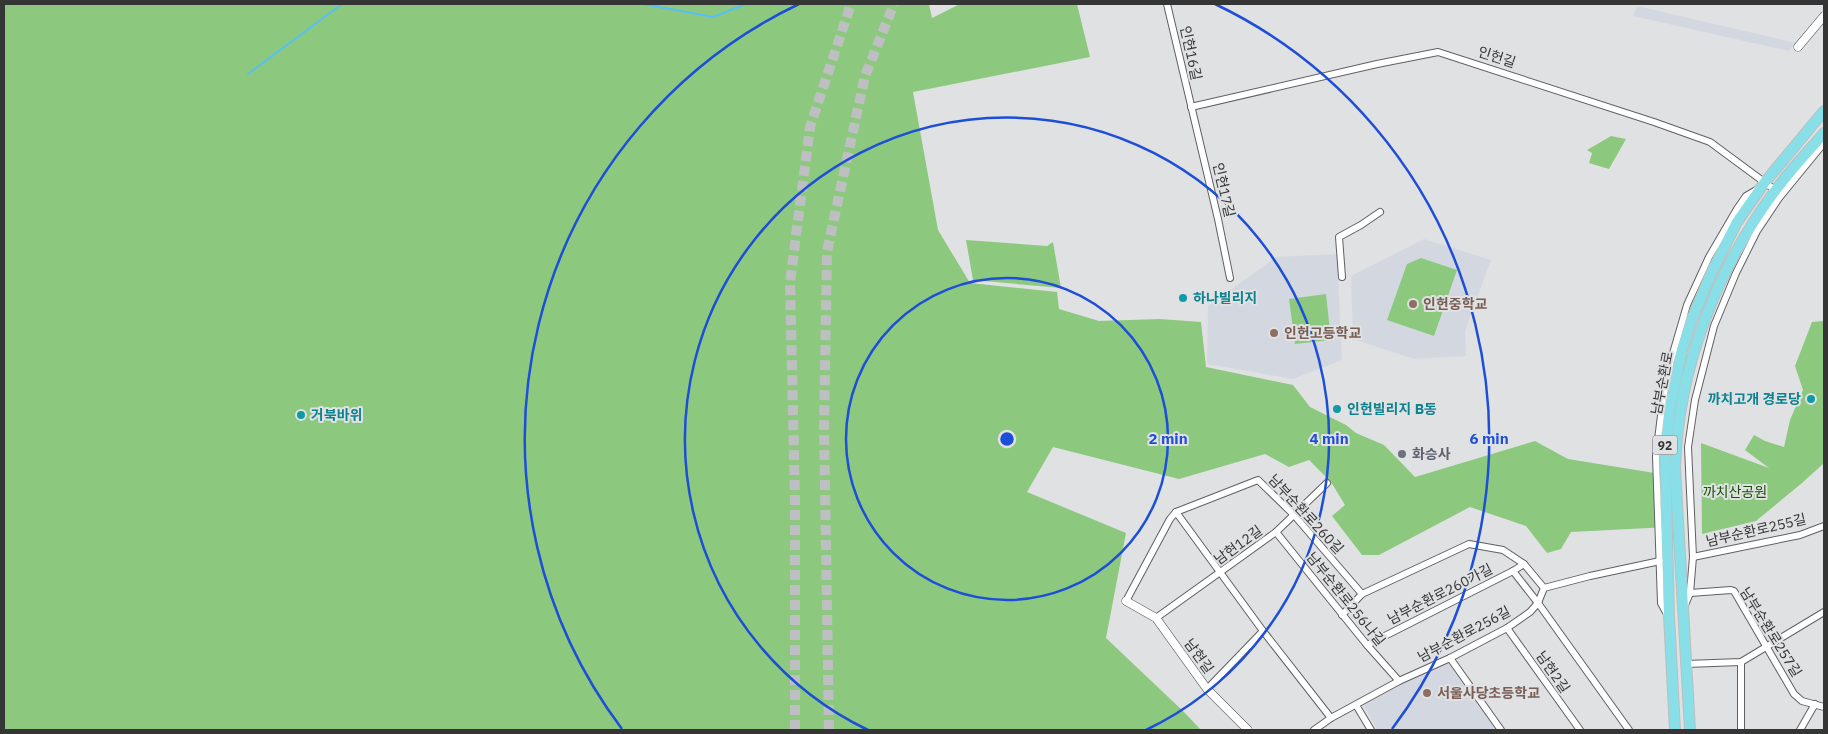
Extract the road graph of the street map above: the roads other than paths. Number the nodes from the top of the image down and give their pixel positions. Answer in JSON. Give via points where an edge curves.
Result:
{"nodes":[{"id":1,"x":1167,"y":4,"type":"edge"},
{"id":2,"x":1824,"y":16,"type":"edge"},
{"id":3,"x":1798,"y":47,"type":"dead end"},
{"id":4,"x":1191,"y":107,"type":"junction"},
{"id":5,"x":1824,"y":111,"type":"edge"},
{"id":6,"x":1824,"y":132,"type":"edge"},
{"id":7,"x":1824,"y":143,"type":"edge"},
{"id":8,"x":1763,"y":184,"type":"junction"},
{"id":9,"x":1776,"y":190,"type":"junction"},
{"id":10,"x":1380,"y":212,"type":"dead end"},
{"id":11,"x":1342,"y":277,"type":"dead end"},
{"id":12,"x":1230,"y":278,"type":"dead end"},
{"id":13,"x":1327,"y":483,"type":"dead end"},
{"id":14,"x":1176,"y":512,"type":"junction"},
{"id":15,"x":1294,"y":515,"type":"junction"},
{"id":16,"x":1824,"y":526,"type":"edge"},
{"id":17,"x":1276,"y":532,"type":"junction"},
{"id":18,"x":1693,"y":557,"type":"junction"},
{"id":19,"x":1660,"y":562,"type":"junction"},
{"id":20,"x":1524,"y":564,"type":"junction"},
{"id":21,"x":1513,"y":572,"type":"junction"},
{"id":22,"x":1221,"y":573,"type":"junction"},
{"id":23,"x":1544,"y":588,"type":"junction"},
{"id":24,"x":1690,"y":593,"type":"junction"},
{"id":25,"x":1362,"y":594,"type":"junction"},
{"id":26,"x":1126,"y":601,"type":"joint"},
{"id":27,"x":1538,"y":603,"type":"junction"},
{"id":28,"x":1682,"y":610,"type":"junction"},
{"id":29,"x":1824,"y":612,"type":"edge"},
{"id":30,"x":1342,"y":615,"type":"junction"},
{"id":31,"x":1669,"y":616,"type":"junction"},
{"id":32,"x":1156,"y":618,"type":"junction"},
{"id":33,"x":1507,"y":628,"type":"junction"},
{"id":34,"x":1263,"y":631,"type":"junction"},
{"id":35,"x":1367,"y":646,"type":"junction"},
{"id":36,"x":1766,"y":647,"type":"junction"},
{"id":37,"x":1450,"y":658,"type":"junction"},
{"id":38,"x":1741,"y":662,"type":"junction"},
{"id":39,"x":1686,"y":664,"type":"junction"},
{"id":40,"x":1399,"y":681,"type":"junction"},
{"id":41,"x":1207,"y":689,"type":"junction"},
{"id":42,"x":1674,"y":700,"type":"junction"},
{"id":43,"x":1689,"y":704,"type":"junction"},
{"id":44,"x":1815,"y":704,"type":"junction"},
{"id":45,"x":1356,"y":705,"type":"junction"},
{"id":46,"x":1824,"y":707,"type":"edge"},
{"id":47,"x":1331,"y":718,"type":"junction"},
{"id":48,"x":1248,"y":730,"type":"edge"},
{"id":49,"x":1314,"y":730,"type":"edge"},
{"id":50,"x":1371,"y":730,"type":"edge"},
{"id":51,"x":1502,"y":730,"type":"edge"},
{"id":52,"x":1580,"y":730,"type":"edge"},
{"id":53,"x":1629,"y":730,"type":"edge"},
{"id":54,"x":1675,"y":730,"type":"edge"},
{"id":55,"x":1690,"y":730,"type":"edge"},
{"id":56,"x":1741,"y":730,"type":"edge"},
{"id":57,"x":1800,"y":730,"type":"edge"}],
"edges":[{"from":1,"to":4,"type":"street","name":"인헌16길"},
{"from":2,"to":3,"type":"street"},
{"from":4,"to":8,"type":"street","name":"인헌길","via":[[1438,52],[1710,142]]},
{"from":4,"to":12,"type":"street","name":"인헌17길"},
{"from":5,"to":8,"type":"main road","name":"남부순환로","number":"92"},
{"from":6,"to":9,"type":"main road","name":"남부순환로","number":"92"},
{"from":7,"to":18,"type":"street","via":[[1757,231],[1714,326],[1695,400],[1688,447]]},
{"from":8,"to":9,"type":"street","name":"인헌길"},
{"from":8,"to":19,"type":"street","via":[[1746,196],[1722,233],[1687,305],[1676,339],[1663,399],[1656,456]]},
{"from":8,"to":31,"type":"main road","name":"남부순환로","number":"92","via":[[1738,222],[1711,274],[1682,350],[1665,454]]},
{"from":9,"to":28,"type":"main road","name":"남부순환로","number":"92","via":[[1747,232],[1725,274],[1705,321],[1684,391],[1675,468]]},
{"from":10,"to":11,"type":"street","via":[[1339,237]]},
{"from":13,"to":15,"type":"street","name":"남현12길"},
{"from":14,"to":15,"type":"street","name":"남부순환로260길","via":[[1258,480]]},
{"from":14,"to":22,"type":"street"},
{"from":14,"to":26,"type":"street"},
{"from":15,"to":17,"type":"street","name":"남현12길"},
{"from":15,"to":25,"type":"street","name":"남부순환로260길"},
{"from":16,"to":18,"type":"street","name":"남부순환로255길","via":[[1800,536]]},
{"from":17,"to":22,"type":"street","name":"남현12길"},
{"from":17,"to":30,"type":"street","name":"남부순환로256나길"},
{"from":18,"to":24,"type":"street"},
{"from":19,"to":23,"type":"street"},
{"from":19,"to":31,"type":"street","via":[[1661,603]]},
{"from":20,"to":21,"type":"street","name":"남부순환로260가길"},
{"from":20,"to":23,"type":"street"},
{"from":20,"to":25,"type":"street","via":[[1503,550],[1468,544]]},
{"from":21,"to":27,"type":"street"},
{"from":21,"to":35,"type":"street","name":"남부순환로260가길"},
{"from":22,"to":32,"type":"street","name":"남현12길"},
{"from":22,"to":34,"type":"street"},
{"from":23,"to":27,"type":"street","name":"남부순환로256길"},
{"from":24,"to":28,"type":"street"},
{"from":24,"to":36,"type":"street","name":"남부순환로257길","via":[[1734,591]]},
{"from":25,"to":30,"type":"street"},
{"from":26,"to":32,"type":"street","name":"남현길"},
{"from":27,"to":33,"type":"street","name":"남부순환로256길"},
{"from":27,"to":53,"type":"street"},
{"from":28,"to":39,"type":"main road","name":"남부순환로","number":"92"},
{"from":29,"to":36,"type":"street"},
{"from":30,"to":35,"type":"street","name":"남부순환로256나길"},
{"from":31,"to":42,"type":"main road","name":"남부순환로","number":"92"},
{"from":32,"to":41,"type":"street","name":"남현길"},
{"from":33,"to":37,"type":"street","name":"남부순환로256길"},
{"from":33,"to":52,"type":"street","name":"남현2길"},
{"from":34,"to":41,"type":"street"},
{"from":34,"to":47,"type":"street"},
{"from":35,"to":40,"type":"street","name":"남부순환로256나길"},
{"from":36,"to":38,"type":"street"},
{"from":36,"to":44,"type":"street","name":"남부순환로257길","via":[[1794,694],[1802,701]]},
{"from":37,"to":40,"type":"street","name":"남부순환로256길"},
{"from":37,"to":51,"type":"street"},
{"from":38,"to":39,"type":"street"},
{"from":38,"to":56,"type":"street"},
{"from":39,"to":43,"type":"main road","name":"남부순환로","number":"92"},
{"from":40,"to":45,"type":"street","name":"남부순환로256길"},
{"from":41,"to":48,"type":"street","name":"남현길"},
{"from":42,"to":43,"type":"main road","via":[[1683,710]]},
{"from":42,"to":54,"type":"main road","name":"남부순환로","number":"92"},
{"from":43,"to":55,"type":"main road","name":"남부순환로","number":"92"},
{"from":44,"to":46,"type":"street","name":"남부순환로257길"},
{"from":44,"to":57,"type":"street"},
{"from":45,"to":47,"type":"street","name":"남부순환로256길"},
{"from":45,"to":50,"type":"street"},
{"from":47,"to":49,"type":"street","name":"남부순환로256길"}]}
